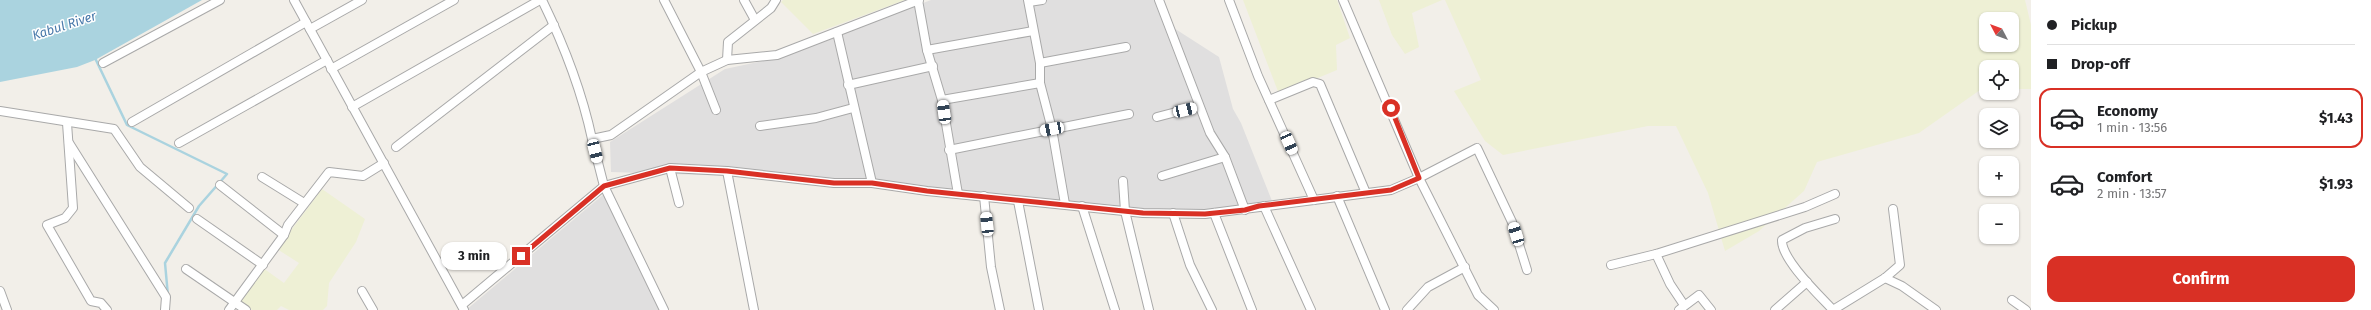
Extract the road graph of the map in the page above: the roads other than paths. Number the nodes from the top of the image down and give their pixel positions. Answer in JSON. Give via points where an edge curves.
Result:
{"nodes":[{"id":1,"x":220,"y":0,"type":"edge"},
{"id":2,"x":294,"y":0,"type":"edge"},
{"id":3,"x":362,"y":0,"type":"edge"},
{"id":4,"x":454,"y":0,"type":"edge"},
{"id":5,"x":541,"y":0,"type":"edge"},
{"id":6,"x":664,"y":0,"type":"edge"},
{"id":7,"x":744,"y":0,"type":"edge"},
{"id":8,"x":776,"y":0,"type":"edge"},
{"id":9,"x":919,"y":0,"type":"edge"},
{"id":10,"x":1042,"y":0,"type":"edge"},
{"id":11,"x":1159,"y":0,"type":"edge"},
{"id":12,"x":1229,"y":0,"type":"edge"},
{"id":13,"x":1343,"y":0,"type":"edge"},
{"id":14,"x":1028,"y":1,"type":"edge"},
{"id":15,"x":755,"y":20,"type":"junction"},
{"id":16,"x":308,"y":25,"type":"junction"},
{"id":17,"x":554,"y":25,"type":"junction"},
{"id":18,"x":1033,"y":31,"type":"junction"},
{"id":19,"x":837,"y":32,"type":"junction"},
{"id":20,"x":1126,"y":47,"type":"dead end"},
{"id":21,"x":927,"y":50,"type":"junction"},
{"id":22,"x":327,"y":60,"type":"junction"},
{"id":23,"x":727,"y":60,"type":"junction"},
{"id":24,"x":103,"y":63,"type":"dead end"},
{"id":25,"x":1040,"y":63,"type":"junction"},
{"id":26,"x":932,"y":66,"type":"junction"},
{"id":27,"x":331,"y":69,"type":"junction"},
{"id":28,"x":701,"y":72,"type":"junction"},
{"id":29,"x":1040,"y":83,"type":"junction"},
{"id":30,"x":848,"y":85,"type":"junction"},
{"id":31,"x":942,"y":100,"type":"junction"},
{"id":32,"x":1269,"y":100,"type":"junction"},
{"id":33,"x":1199,"y":106,"type":"junction"},
{"id":34,"x":352,"y":107,"type":"junction"},
{"id":35,"x":853,"y":108,"type":"junction"},
{"id":36,"x":716,"y":110,"type":"dead end"},
{"id":37,"x":0,"y":111,"type":"edge"},
{"id":38,"x":1130,"y":114,"type":"dead end"},
{"id":39,"x":1157,"y":117,"type":"dead end"},
{"id":40,"x":132,"y":122,"type":"dead end"},
{"id":41,"x":67,"y":123,"type":"junction"},
{"id":42,"x":760,"y":126,"type":"dead end"},
{"id":43,"x":1052,"y":129,"type":"junction"},
{"id":44,"x":592,"y":140,"type":"junction"},
{"id":45,"x":68,"y":142,"type":"junction"},
{"id":46,"x":178,"y":143,"type":"dead end"},
{"id":47,"x":396,"y":147,"type":"dead end"},
{"id":48,"x":949,"y":150,"type":"junction"},
{"id":49,"x":1225,"y":157,"type":"junction"},
{"id":50,"x":384,"y":163,"type":"junction"},
{"id":51,"x":670,"y":168,"type":"junction"},
{"id":52,"x":727,"y":171,"type":"junction"},
{"id":53,"x":1162,"y":176,"type":"dead end"},
{"id":54,"x":262,"y":177,"type":"dead end"},
{"id":55,"x":1419,"y":178,"type":"junction"},
{"id":56,"x":1123,"y":181,"type":"dead end"},
{"id":57,"x":872,"y":183,"type":"junction"},
{"id":58,"x":220,"y":186,"type":"dead end"},
{"id":59,"x":604,"y":186,"type":"junction"},
{"id":60,"x":1366,"y":193,"type":"junction"},
{"id":61,"x":958,"y":194,"type":"junction"},
{"id":62,"x":1835,"y":194,"type":"dead end"},
{"id":63,"x":984,"y":196,"type":"junction"},
{"id":64,"x":1337,"y":196,"type":"junction"},
{"id":65,"x":1314,"y":200,"type":"junction"},
{"id":66,"x":1018,"y":201,"type":"junction"},
{"id":67,"x":304,"y":203,"type":"junction"},
{"id":68,"x":679,"y":203,"type":"dead end"},
{"id":69,"x":1065,"y":204,"type":"junction"},
{"id":70,"x":1082,"y":206,"type":"junction"},
{"id":71,"x":1264,"y":206,"type":"junction"},
{"id":72,"x":189,"y":208,"type":"dead end"},
{"id":73,"x":1893,"y":209,"type":"dead end"},
{"id":74,"x":1245,"y":210,"type":"junction"},
{"id":75,"x":1125,"y":211,"type":"junction"},
{"id":76,"x":1173,"y":213,"type":"junction"},
{"id":77,"x":1214,"y":213,"type":"junction"},
{"id":78,"x":197,"y":219,"type":"dead end"},
{"id":79,"x":1835,"y":219,"type":"dead end"},
{"id":80,"x":284,"y":235,"type":"junction"},
{"id":81,"x":1656,"y":254,"type":"junction"},
{"id":82,"x":263,"y":265,"type":"junction"},
{"id":83,"x":1611,"y":265,"type":"dead end"},
{"id":84,"x":1464,"y":267,"type":"junction"},
{"id":85,"x":186,"y":269,"type":"dead end"},
{"id":86,"x":1527,"y":270,"type":"dead end"},
{"id":87,"x":1885,"y":278,"type":"junction"},
{"id":88,"x":1807,"y":282,"type":"junction"},
{"id":89,"x":0,"y":291,"type":"edge"},
{"id":90,"x":362,"y":292,"type":"dead end"},
{"id":91,"x":2012,"y":300,"type":"dead end"},
{"id":92,"x":234,"y":302,"type":"junction"},
{"id":93,"x":463,"y":308,"type":"edge"},
{"id":94,"x":1681,"y":308,"type":"edge"},
{"id":95,"x":7,"y":310,"type":"edge"},
{"id":96,"x":108,"y":310,"type":"edge"},
{"id":97,"x":166,"y":310,"type":"edge"},
{"id":98,"x":229,"y":310,"type":"edge"},
{"id":99,"x":246,"y":310,"type":"edge"},
{"id":100,"x":373,"y":310,"type":"edge"},
{"id":101,"x":664,"y":310,"type":"edge"},
{"id":102,"x":754,"y":310,"type":"edge"},
{"id":103,"x":1000,"y":310,"type":"edge"},
{"id":104,"x":1039,"y":310,"type":"edge"},
{"id":105,"x":1115,"y":310,"type":"edge"},
{"id":106,"x":1150,"y":310,"type":"edge"},
{"id":107,"x":1212,"y":310,"type":"edge"},
{"id":108,"x":1252,"y":310,"type":"edge"},
{"id":109,"x":1311,"y":310,"type":"edge"},
{"id":110,"x":1385,"y":310,"type":"edge"},
{"id":111,"x":1407,"y":310,"type":"edge"},
{"id":112,"x":1494,"y":310,"type":"edge"},
{"id":113,"x":1711,"y":310,"type":"edge"},
{"id":114,"x":1775,"y":310,"type":"edge"},
{"id":115,"x":1936,"y":310,"type":"edge"},
{"id":116,"x":2026,"y":310,"type":"edge"}],
"edges":[{"from":1,"to":24,"type":"street"},
{"from":2,"to":16,"type":"street"},
{"from":3,"to":16,"type":"street"},
{"from":4,"to":27,"type":"street"},
{"from":5,"to":17,"type":"street"},
{"from":5,"to":34,"type":"street"},
{"from":6,"to":28,"type":"street"},
{"from":7,"to":15,"type":"street"},
{"from":8,"to":15,"type":"street"},
{"from":9,"to":19,"type":"street"},
{"from":9,"to":21,"type":"street"},
{"from":10,"to":14,"type":"street"},
{"from":11,"to":33,"type":"street"},
{"from":12,"to":32,"type":"street"},
{"from":13,"to":55,"type":"street"},
{"from":14,"to":18,"type":"street"},
{"from":15,"to":23,"type":"street","via":[[728,42]]},
{"from":16,"to":22,"type":"street"},
{"from":16,"to":40,"type":"street"},
{"from":17,"to":44,"type":"street","via":[[588,121]]},
{"from":17,"to":47,"type":"street"},
{"from":18,"to":21,"type":"street"},
{"from":18,"to":25,"type":"street"},
{"from":19,"to":23,"type":"street","via":[[777,54]]},
{"from":19,"to":30,"type":"street"},
{"from":20,"to":25,"type":"street"},
{"from":21,"to":26,"type":"street"},
{"from":22,"to":27,"type":"street"},
{"from":22,"to":46,"type":"street"},
{"from":23,"to":28,"type":"street"},
{"from":25,"to":29,"type":"street"},
{"from":26,"to":30,"type":"street"},
{"from":26,"to":31,"type":"street"},
{"from":27,"to":34,"type":"street"},
{"from":28,"to":36,"type":"street"},
{"from":28,"to":44,"type":"street","via":[[611,135]]},
{"from":29,"to":31,"type":"street"},
{"from":29,"to":43,"type":"street"},
{"from":30,"to":35,"type":"street"},
{"from":31,"to":48,"type":"street"},
{"from":32,"to":60,"type":"street","via":[[1313,82],[1320,84]]},
{"from":32,"to":65,"type":"street"},
{"from":33,"to":39,"type":"street"},
{"from":33,"to":49,"type":"street","via":[[1210,133]]},
{"from":34,"to":50,"type":"street"},
{"from":35,"to":42,"type":"street","via":[[816,118]]},
{"from":35,"to":57,"type":"street"},
{"from":37,"to":41,"type":"street"},
{"from":38,"to":43,"type":"street"},
{"from":41,"to":45,"type":"street"},
{"from":41,"to":72,"type":"street","via":[[114,130],[140,167]]},
{"from":43,"to":48,"type":"street"},
{"from":43,"to":69,"type":"street"},
{"from":44,"to":59,"type":"street"},
{"from":45,"to":96,"type":"street","via":[[73,208],[65,218],[47,225],[91,300],[101,303]]},
{"from":45,"to":97,"type":"street","via":[[166,297]]},
{"from":48,"to":61,"type":"street"},
{"from":49,"to":53,"type":"street"},
{"from":49,"to":74,"type":"street"},
{"from":50,"to":67,"type":"street","via":[[363,176],[328,172]]},
{"from":50,"to":93,"type":"street"},
{"from":51,"to":52,"type":"street"},
{"from":51,"to":59,"type":"street"},
{"from":51,"to":68,"type":"street"},
{"from":52,"to":57,"type":"street","via":[[834,183]]},
{"from":52,"to":102,"type":"street"},
{"from":54,"to":67,"type":"street"},
{"from":55,"to":60,"type":"street","via":[[1391,190]]},
{"from":55,"to":84,"type":"street"},
{"from":55,"to":86,"type":"street","via":[[1477,148],[1512,222]]},
{"from":56,"to":75,"type":"street"},
{"from":57,"to":61,"type":"street"},
{"from":58,"to":80,"type":"street"},
{"from":59,"to":93,"type":"street"},
{"from":59,"to":101,"type":"street"},
{"from":60,"to":64,"type":"street"},
{"from":61,"to":63,"type":"street"},
{"from":62,"to":81,"type":"street","via":[[1805,207]]},
{"from":63,"to":66,"type":"street"},
{"from":63,"to":103,"type":"street","via":[[991,267]]},
{"from":64,"to":65,"type":"street"},
{"from":64,"to":110,"type":"street"},
{"from":65,"to":71,"type":"street"},
{"from":66,"to":69,"type":"street"},
{"from":66,"to":104,"type":"street"},
{"from":67,"to":80,"type":"street"},
{"from":69,"to":70,"type":"street"},
{"from":70,"to":75,"type":"street"},
{"from":70,"to":105,"type":"street"},
{"from":71,"to":74,"type":"street"},
{"from":71,"to":109,"type":"street"},
{"from":73,"to":87,"type":"street","via":[[1900,265]]},
{"from":74,"to":77,"type":"street"},
{"from":75,"to":76,"type":"street"},
{"from":75,"to":106,"type":"street"},
{"from":76,"to":77,"type":"street"},
{"from":76,"to":107,"type":"street","via":[[1190,265]]},
{"from":77,"to":108,"type":"street"},
{"from":78,"to":82,"type":"street"},
{"from":79,"to":88,"type":"street","via":[[1805,228],[1782,240],[1781,248]]},
{"from":80,"to":82,"type":"street"},
{"from":81,"to":83,"type":"street"},
{"from":81,"to":94,"type":"street"},
{"from":82,"to":92,"type":"street"},
{"from":84,"to":111,"type":"street","via":[[1428,287]]},
{"from":84,"to":112,"type":"street","via":[[1478,295]]},
{"from":85,"to":92,"type":"street"},
{"from":87,"to":88,"type":"street","via":[[1833,310]]},
{"from":87,"to":115,"type":"street","via":[[1902,286]]},
{"from":88,"to":114,"type":"street"},
{"from":89,"to":95,"type":"street"},
{"from":90,"to":100,"type":"street"},
{"from":91,"to":116,"type":"street"},
{"from":92,"to":98,"type":"street"},
{"from":92,"to":99,"type":"street"},
{"from":94,"to":113,"type":"street","via":[[1699,295]]}]}
